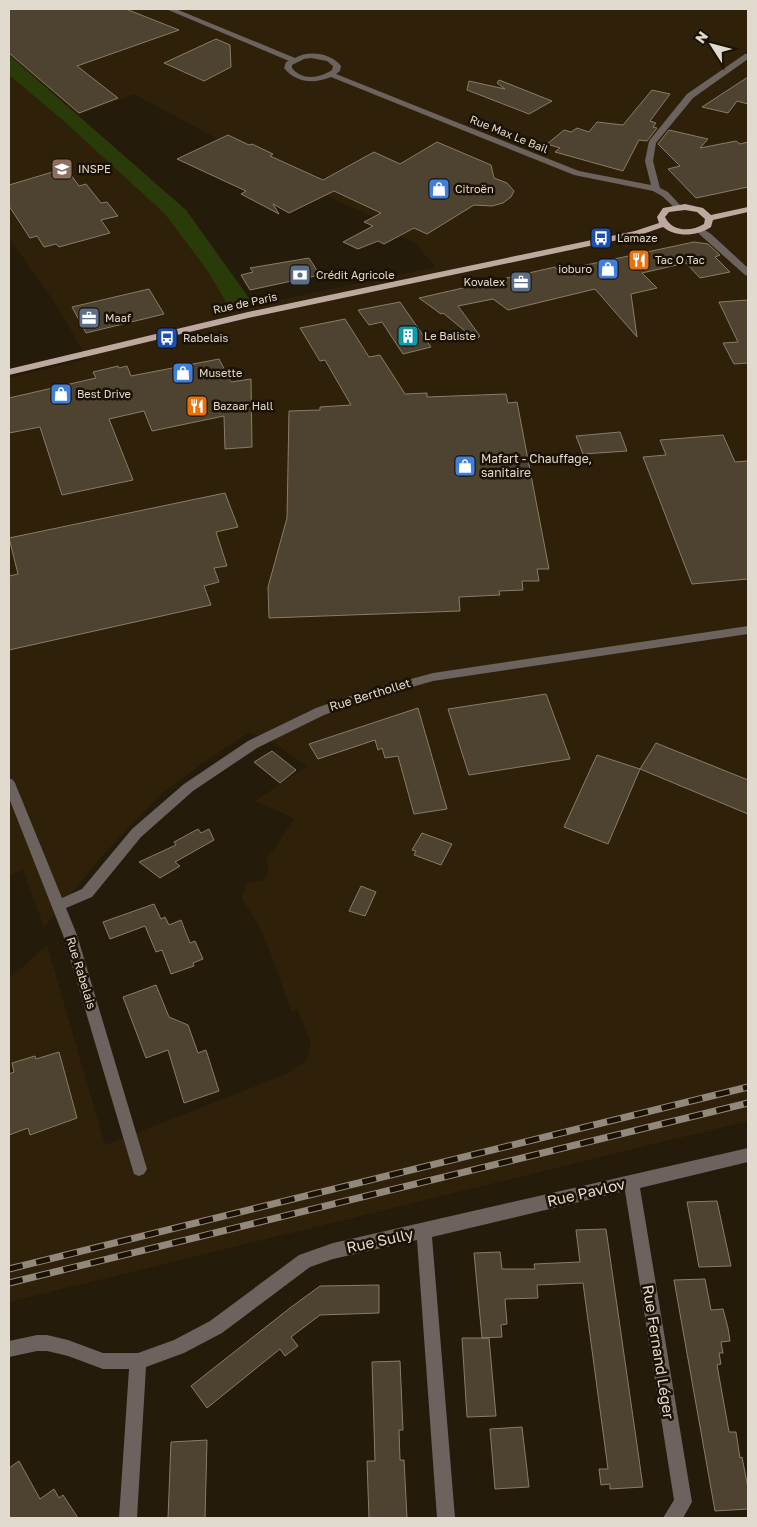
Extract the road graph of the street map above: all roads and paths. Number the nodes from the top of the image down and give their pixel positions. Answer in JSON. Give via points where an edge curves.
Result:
{"nodes":[{"id":1,"x":170,"y":9,"type":"edge"},
{"id":2,"x":748,"y":56,"type":"edge"},
{"id":3,"x":294,"y":60,"type":"junction"},
{"id":4,"x":332,"y":74,"type":"junction"},
{"id":5,"x":656,"y":189,"type":"junction"},
{"id":6,"x":677,"y":207,"type":"junction"},
{"id":7,"x":748,"y":210,"type":"edge"},
{"id":8,"x":709,"y":218,"type":"junction"},
{"id":9,"x":664,"y":224,"type":"junction"},
{"id":10,"x":700,"y":230,"type":"junction"},
{"id":11,"x":748,"y":273,"type":"edge"},
{"id":12,"x":9,"y":372,"type":"edge"},
{"id":13,"x":748,"y":630,"type":"edge"},
{"id":14,"x":9,"y":783,"type":"edge"},
{"id":15,"x":59,"y":905,"type":"junction"},
{"id":16,"x":748,"y":1155,"type":"edge"},
{"id":17,"x":139,"y":1169,"type":"dead end"},
{"id":18,"x":631,"y":1182,"type":"junction"},
{"id":19,"x":424,"y":1231,"type":"junction"},
{"id":20,"x":9,"y":1349,"type":"edge"},
{"id":21,"x":138,"y":1361,"type":"junction"},
{"id":22,"x":128,"y":1518,"type":"edge"},
{"id":23,"x":446,"y":1518,"type":"edge"},
{"id":24,"x":672,"y":1518,"type":"edge"}],
"edges":[{"from":1,"to":3,"type":"street"},
{"from":2,"to":5,"type":"street","via":[[690,96],[652,143],[649,166]]},
{"from":3,"to":4,"type":"street","via":[[311,56],[329,59],[338,66]]},
{"from":3,"to":4,"type":"street","via":[[288,68],[297,76],[315,79]]},
{"from":4,"to":5,"type":"street","name":"Rue Max Le Bail","via":[[577,173]]},
{"from":5,"to":6,"type":"street","name":"Rue Max Le Bail"},
{"from":6,"to":8,"type":"main road","via":[[693,208]]},
{"from":6,"to":9,"type":"main road","via":[[662,213]]},
{"from":7,"to":8,"type":"main road"},
{"from":8,"to":10,"type":"main road","via":[[708,225]]},
{"from":9,"to":10,"type":"main road","via":[[676,230]]},
{"from":9,"to":12,"type":"main road","name":"Rue de Paris","via":[[637,233],[210,324]]},
{"from":10,"to":11,"type":"street"},
{"from":13,"to":15,"type":"street","name":"Rue Berthollet","via":[[433,677],[388,687],[314,712],[272,732],[211,770],[150,820],[85,894]]},
{"from":14,"to":15,"type":"street","name":"Rue Rabelais"},
{"from":15,"to":17,"type":"street","name":"Rue Rabelais"},
{"from":16,"to":18,"type":"street","name":"Rue Pavlov"},
{"from":18,"to":19,"type":"street","name":"Rue Pavlov"},
{"from":18,"to":24,"type":"street","name":"Rue Fernand Léger","via":[[683,1502]]},
{"from":19,"to":21,"type":"street","name":"Rue Sully","via":[[332,1251],[304,1261],[216,1327],[178,1347]]},
{"from":19,"to":23,"type":"street","name":"Rue Sully"},
{"from":20,"to":21,"type":"street","name":"Rue Sully","via":[[37,1342],[68,1348],[103,1361]]},
{"from":21,"to":22,"type":"street"}]}
